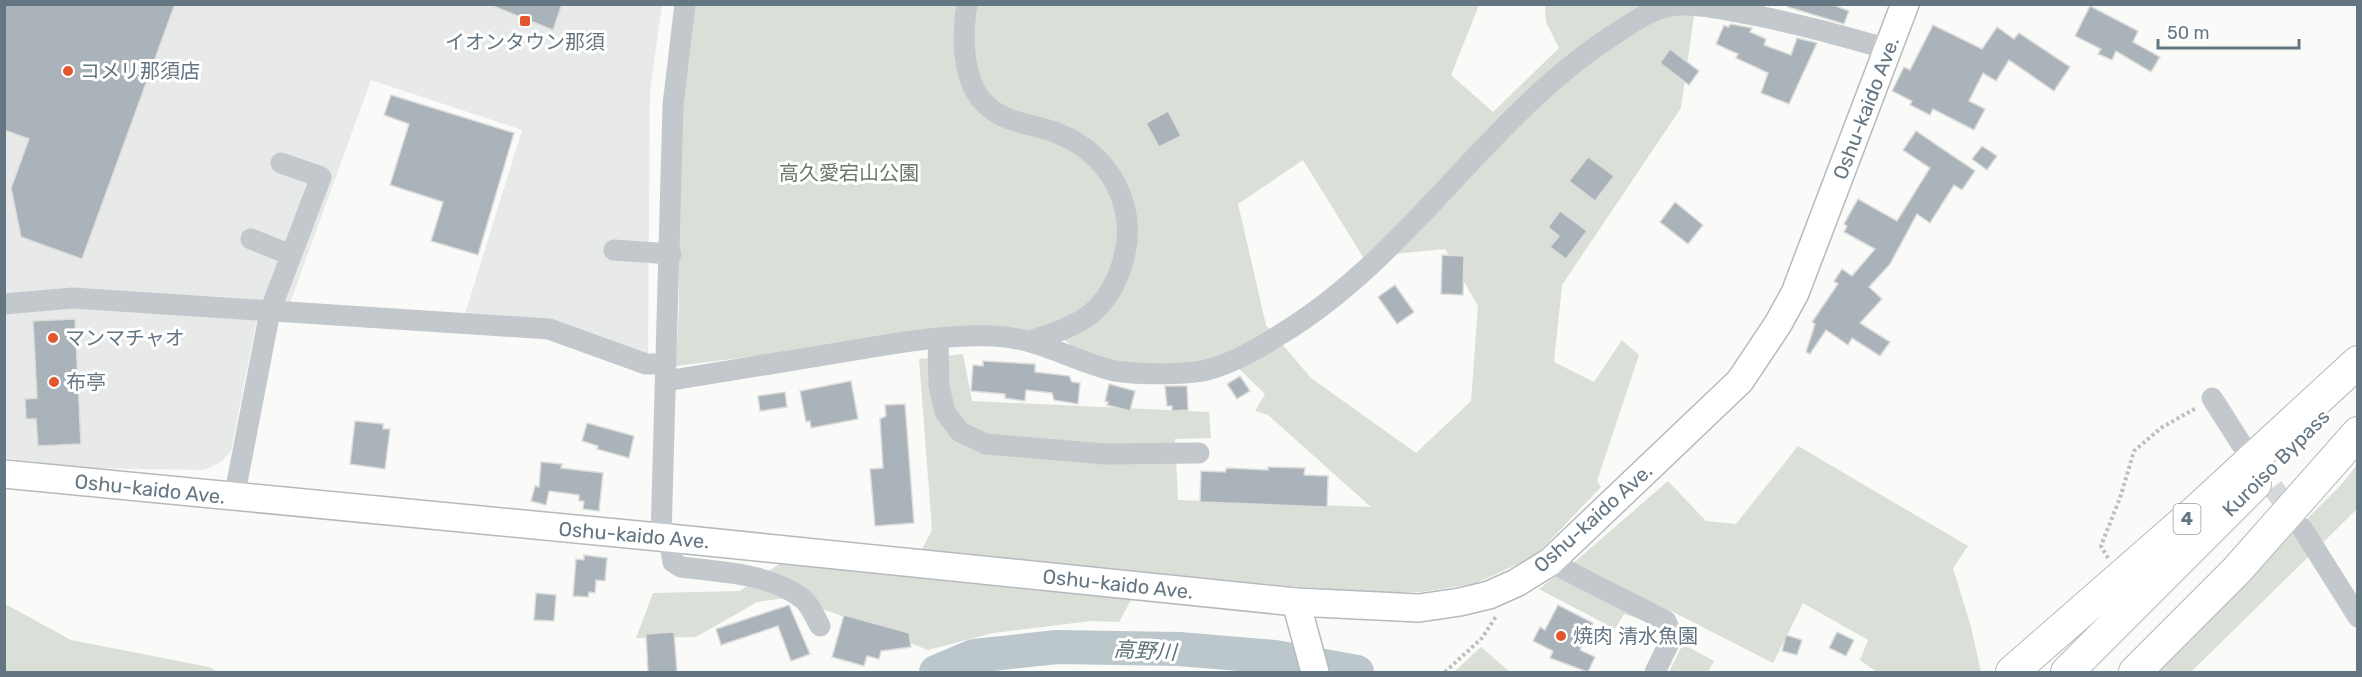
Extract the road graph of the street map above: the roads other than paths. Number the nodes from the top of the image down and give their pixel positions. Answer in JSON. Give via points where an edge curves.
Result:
{"nodes":[{"id":1,"x":685,"y":4,"type":"edge"},
{"id":2,"x":967,"y":4,"type":"edge"},
{"id":3,"x":1905,"y":4,"type":"edge"},
{"id":4,"x":1888,"y":49,"type":"junction"},
{"id":5,"x":280,"y":163,"type":"dead end"},
{"id":6,"x":251,"y":240,"type":"dead end"},
{"id":7,"x":614,"y":250,"type":"dead end"},
{"id":8,"x":670,"y":254,"type":"junction"},
{"id":9,"x":291,"y":255,"type":"junction"},
{"id":10,"x":4,"y":304,"type":"edge"},
{"id":11,"x":270,"y":311,"type":"junction"},
{"id":12,"x":938,"y":339,"type":"junction"},
{"id":13,"x":1033,"y":340,"type":"junction"},
{"id":14,"x":2358,"y":362,"type":"edge"},
{"id":15,"x":666,"y":373,"type":"junction"},
{"id":16,"x":2358,"y":382,"type":"edge"},
{"id":17,"x":2212,"y":399,"type":"road end"},
{"id":18,"x":2358,"y":433,"type":"edge"},
{"id":19,"x":2242,"y":445,"type":"tunnel mouth"},
{"id":20,"x":1199,"y":453,"type":"dead end"},
{"id":21,"x":4,"y":474,"type":"edge"},
{"id":22,"x":234,"y":498,"type":"junction"},
{"id":23,"x":2302,"y":528,"type":"tunnel mouth"},
{"id":24,"x":665,"y":537,"type":"junction"},
{"id":25,"x":1550,"y":562,"type":"junction"},
{"id":26,"x":1296,"y":602,"type":"junction"},
{"id":27,"x":2358,"y":617,"type":"edge"},
{"id":28,"x":820,"y":626,"type":"dead end"},
{"id":29,"x":1315,"y":672,"type":"edge"},
{"id":30,"x":1655,"y":672,"type":"edge"},
{"id":31,"x":2012,"y":672,"type":"edge"},
{"id":32,"x":2067,"y":672,"type":"edge"},
{"id":33,"x":2135,"y":672,"type":"edge"}],
"edges":[{"from":1,"to":8,"type":"street","via":[[673,105]]},
{"from":2,"to":13,"type":"street","via":[[964,46],[980,97],[1002,118],[1057,133],[1091,150],[1117,185],[1127,211],[1129,236],[1123,262],[1101,306],[1082,322]]},
{"from":3,"to":4,"type":"main road","name":"Oshu-kaido Ave."},
{"from":4,"to":13,"type":"street","via":[[1798,24],[1714,7],[1678,4],[1659,9],[1592,48],[1526,108],[1357,277],[1303,321],[1248,355],[1205,370],[1144,373],[1113,370]]},
{"from":4,"to":25,"type":"main road","name":"Oshu-kaido Ave.","via":[[1795,293],[1761,352],[1740,381]]},
{"from":5,"to":9,"type":"street","via":[[321,177]]},
{"from":6,"to":9,"type":"street"},
{"from":7,"to":8,"type":"street"},
{"from":8,"to":15,"type":"street"},
{"from":9,"to":11,"type":"street"},
{"from":10,"to":11,"type":"street","via":[[74,298]]},
{"from":11,"to":15,"type":"street","via":[[549,329]]},
{"from":11,"to":22,"type":"street"},
{"from":12,"to":13,"type":"street","via":[[988,336]]},
{"from":12,"to":15,"type":"street"},
{"from":12,"to":20,"type":"street","via":[[939,386],[945,412],[960,432],[986,444],[1104,454]]},
{"from":14,"to":31,"type":"highway","number":"4"},
{"from":15,"to":24,"type":"street"},
{"from":16,"to":32,"type":"highway","name":"Kuroiso Bypass","number":"4"},
{"from":17,"to":19,"type":"street"},
{"from":18,"to":33,"type":"highway","via":[[2237,570]]},
{"from":21,"to":22,"type":"main road","name":"Oshu-kaido Ave."},
{"from":22,"to":24,"type":"main road","name":"Oshu-kaido Ave."},
{"from":23,"to":27,"type":"street"},
{"from":24,"to":26,"type":"main road","name":"Oshu-kaido Ave."},
{"from":24,"to":28,"type":"street","via":[[673,562],[681,567],[760,579],[784,589],[803,599]]},
{"from":25,"to":26,"type":"main road","name":"Oshu-kaido Ave.","via":[[1516,583],[1460,602],[1419,608]]},
{"from":25,"to":30,"type":"street","via":[[1666,621],[1672,637]]},
{"from":26,"to":29,"type":"main road"}]}
